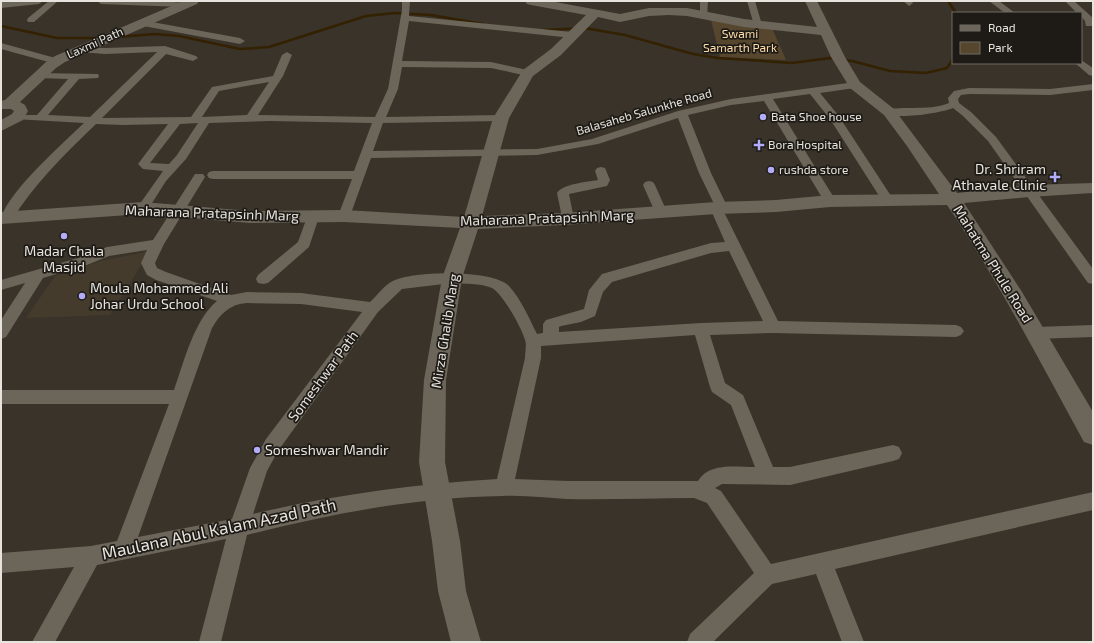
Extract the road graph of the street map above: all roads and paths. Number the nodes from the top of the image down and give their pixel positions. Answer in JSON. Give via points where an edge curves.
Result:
{"nodes":[{"id":1,"x":39,"y":1,"type":"edge"},
{"id":2,"x":54,"y":1,"type":"edge"},
{"id":3,"x":101,"y":1,"type":"edge"},
{"id":4,"x":531,"y":1,"type":"edge"},
{"id":5,"x":704,"y":1,"type":"edge"},
{"id":6,"x":751,"y":1,"type":"edge"},
{"id":7,"x":811,"y":1,"type":"edge"},
{"id":8,"x":993,"y":1,"type":"edge"},
{"id":9,"x":1069,"y":1,"type":"edge"},
{"id":10,"x":4,"y":3,"type":"edge"},
{"id":11,"x":188,"y":3,"type":"edge"},
{"id":12,"x":586,"y":6,"type":"edge"},
{"id":13,"x":405,"y":11,"type":"edge"},
{"id":14,"x":1010,"y":12,"type":"edge"},
{"id":15,"x":1081,"y":12,"type":"edge"},
{"id":16,"x":595,"y":13,"type":"junction"},
{"id":17,"x":1082,"y":13,"type":"edge"},
{"id":18,"x":704,"y":16,"type":"junction"},
{"id":19,"x":31,"y":20,"type":"dead end"},
{"id":20,"x":141,"y":23,"type":"junction"},
{"id":21,"x":1088,"y":24,"type":"edge"},
{"id":22,"x":758,"y":25,"type":"junction"},
{"id":23,"x":576,"y":31,"type":"junction"},
{"id":24,"x":826,"y":32,"type":"junction"},
{"id":25,"x":240,"y":41,"type":"dead end"},
{"id":26,"x":1,"y":46,"type":"edge"},
{"id":27,"x":80,"y":49,"type":"junction"},
{"id":28,"x":165,"y":49,"type":"junction"},
{"id":29,"x":287,"y":55,"type":"dead end"},
{"id":30,"x":193,"y":58,"type":"dead end"},
{"id":31,"x":56,"y":61,"type":"junction"},
{"id":32,"x":1082,"y":63,"type":"edge"},
{"id":33,"x":1093,"y":63,"type":"edge"},
{"id":34,"x":397,"y":64,"type":"junction"},
{"id":35,"x":1081,"y":64,"type":"edge"},
{"id":36,"x":846,"y":71,"type":"junction"},
{"id":37,"x":528,"y":72,"type":"junction"},
{"id":38,"x":1093,"y":72,"type":"edge"},
{"id":39,"x":40,"y":75,"type":"junction"},
{"id":40,"x":76,"y":76,"type":"junction"},
{"id":41,"x":94,"y":76,"type":"dead end"},
{"id":42,"x":276,"y":78,"type":"junction"},
{"id":43,"x":1093,"y":87,"type":"edge"},
{"id":44,"x":812,"y":90,"type":"junction"},
{"id":45,"x":766,"y":96,"type":"junction"},
{"id":46,"x":954,"y":104,"type":"junction"},
{"id":47,"x":9,"y":109,"type":"edge"},
{"id":48,"x":889,"y":112,"type":"junction"},
{"id":49,"x":682,"y":113,"type":"junction"},
{"id":50,"x":40,"y":118,"type":"junction"},
{"id":51,"x":501,"y":118,"type":"junction"},
{"id":52,"x":250,"y":119,"type":"junction"},
{"id":53,"x":91,"y":120,"type":"junction"},
{"id":54,"x":200,"y":120,"type":"junction"},
{"id":55,"x":379,"y":120,"type":"junction"},
{"id":56,"x":176,"y":121,"type":"junction"},
{"id":57,"x":1,"y":126,"type":"edge"},
{"id":58,"x":366,"y":154,"type":"junction"},
{"id":59,"x":491,"y":154,"type":"junction"},
{"id":60,"x":171,"y":168,"type":"junction"},
{"id":61,"x":600,"y":171,"type":"dead end"},
{"id":62,"x":213,"y":175,"type":"dead end"},
{"id":63,"x":359,"y":175,"type":"junction"},
{"id":64,"x":199,"y":177,"type":"dead end"},
{"id":65,"x":648,"y":185,"type":"dead end"},
{"id":66,"x":1093,"y":188,"type":"edge"},
{"id":67,"x":1028,"y":191,"type":"junction"},
{"id":68,"x":887,"y":199,"type":"junction"},
{"id":69,"x":953,"y":199,"type":"junction"},
{"id":70,"x":830,"y":200,"type":"junction"},
{"id":71,"x":143,"y":208,"type":"junction"},
{"id":72,"x":719,"y":208,"type":"junction"},
{"id":73,"x":178,"y":211,"type":"junction"},
{"id":74,"x":661,"y":212,"type":"junction"},
{"id":75,"x":313,"y":216,"type":"junction"},
{"id":76,"x":344,"y":216,"type":"junction"},
{"id":77,"x":4,"y":217,"type":"edge"},
{"id":78,"x":568,"y":219,"type":"junction"},
{"id":79,"x":471,"y":222,"type":"junction"},
{"id":80,"x":157,"y":244,"type":"junction"},
{"id":81,"x":734,"y":246,"type":"junction"},
{"id":82,"x":38,"y":274,"type":"junction"},
{"id":83,"x":452,"y":278,"type":"junction"},
{"id":84,"x":263,"y":279,"type":"dead end"},
{"id":85,"x":1093,"y":279,"type":"edge"},
{"id":86,"x":1,"y":285,"type":"edge"},
{"id":87,"x":230,"y":300,"type":"junction"},
{"id":88,"x":373,"y":308,"type":"junction"},
{"id":89,"x":773,"y":327,"type":"junction"},
{"id":90,"x":701,"y":329,"type":"junction"},
{"id":91,"x":956,"y":331,"type":"dead end"},
{"id":92,"x":1093,"y":331,"type":"edge"},
{"id":93,"x":1,"y":333,"type":"edge"},
{"id":94,"x":1036,"y":333,"type":"junction"},
{"id":95,"x":551,"y":338,"type":"junction"},
{"id":96,"x":533,"y":340,"type":"junction"},
{"id":97,"x":1,"y":397,"type":"edge"},
{"id":98,"x":179,"y":397,"type":"junction"},
{"id":99,"x":1093,"y":434,"type":"edge"},
{"id":100,"x":893,"y":453,"type":"dead end"},
{"id":101,"x":768,"y":476,"type":"junction"},
{"id":102,"x":504,"y":487,"type":"junction"},
{"id":103,"x":437,"y":491,"type":"junction"},
{"id":104,"x":703,"y":491,"type":"junction"},
{"id":105,"x":1093,"y":501,"type":"edge"},
{"id":106,"x":239,"y":527,"type":"junction"},
{"id":107,"x":124,"y":549,"type":"junction"},
{"id":108,"x":91,"y":556,"type":"junction"},
{"id":109,"x":822,"y":562,"type":"junction"},
{"id":110,"x":1,"y":563,"type":"edge"},
{"id":111,"x":767,"y":575,"type":"junction"},
{"id":112,"x":43,"y":642,"type":"edge"},
{"id":113,"x":210,"y":642,"type":"edge"},
{"id":114,"x":466,"y":642,"type":"edge"},
{"id":115,"x":698,"y":642,"type":"edge"},
{"id":116,"x":853,"y":642,"type":"edge"}],
"edges":[{"from":1,"to":10,"type":"street"},
{"from":2,"to":19,"type":"street"},
{"from":3,"to":11,"type":"street"},
{"from":4,"to":12,"type":"street"},
{"from":5,"to":18,"type":"street"},
{"from":6,"to":22,"type":"street"},
{"from":7,"to":24,"type":"street","name":"Mahatma Phule Road"},
{"from":8,"to":14,"type":"street"},
{"from":9,"to":15,"type":"street"},
{"from":11,"to":20,"type":"street","name":"Laxmi Path"},
{"from":12,"to":16,"type":"street"},
{"from":13,"to":23,"type":"street"},
{"from":13,"to":34,"type":"street"},
{"from":16,"to":18,"type":"street","via":[[620,18],[669,11]]},
{"from":16,"to":23,"type":"street","name":"Mirza Ghalib Marg"},
{"from":17,"to":21,"type":"street","via":[[1090,20]]},
{"from":18,"to":22,"type":"street"},
{"from":20,"to":25,"type":"street"},
{"from":20,"to":27,"type":"street","name":"Laxmi Path"},
{"from":22,"to":24,"type":"street"},
{"from":23,"to":37,"type":"street","name":"Mirza Ghalib Marg","via":[[556,52]]},
{"from":24,"to":36,"type":"street","name":"Mahatma Phule Road"},
{"from":26,"to":31,"type":"street"},
{"from":27,"to":28,"type":"street"},
{"from":27,"to":31,"type":"street","name":"Laxmi Path"},
{"from":28,"to":30,"type":"street"},
{"from":28,"to":53,"type":"street"},
{"from":29,"to":42,"type":"street"},
{"from":31,"to":39,"type":"street","name":"Laxmi Path"},
{"from":32,"to":33,"type":"street"},
{"from":34,"to":37,"type":"street","via":[[491,65]]},
{"from":34,"to":55,"type":"street","via":[[393,89]]},
{"from":35,"to":38,"type":"street"},
{"from":36,"to":44,"type":"street","name":"Balasaheb Salunkhe Road"},
{"from":36,"to":48,"type":"street","name":"Mahatma Phule Road"},
{"from":37,"to":51,"type":"street","name":"Mirza Ghalib Marg"},
{"from":39,"to":40,"type":"street"},
{"from":39,"to":47,"type":"street","name":"Laxmi Path"},
{"from":40,"to":41,"type":"street"},
{"from":40,"to":50,"type":"street"},
{"from":42,"to":52,"type":"street"},
{"from":42,"to":54,"type":"street","via":[[216,89]]},
{"from":43,"to":46,"type":"street","via":[[1050,92],[969,91],[958,93],[953,98]]},
{"from":44,"to":45,"type":"street","name":"Balasaheb Salunkhe Road"},
{"from":44,"to":68,"type":"street","via":[[834,117]]},
{"from":45,"to":49,"type":"street","name":"Balasaheb Salunkhe Road"},
{"from":45,"to":70,"type":"street"},
{"from":46,"to":48,"type":"street","via":[[929,111]]},
{"from":46,"to":67,"type":"street","via":[[992,139]]},
{"from":47,"to":50,"type":"street"},
{"from":47,"to":57,"type":"street","name":"Laxmi Path"},
{"from":48,"to":69,"type":"street","name":"Mahatma Phule Road"},
{"from":49,"to":59,"type":"street","name":"Balasaheb Salunkhe Road","via":[[594,142],[537,152]]},
{"from":49,"to":72,"type":"street"},
{"from":50,"to":53,"type":"street"},
{"from":51,"to":55,"type":"street"},
{"from":51,"to":59,"type":"street","name":"Mirza Ghalib Marg"},
{"from":52,"to":54,"type":"street"},
{"from":52,"to":55,"type":"street"},
{"from":53,"to":56,"type":"street"},
{"from":53,"to":77,"type":"street","via":[[30,185]]},
{"from":54,"to":56,"type":"street"},
{"from":54,"to":60,"type":"street","via":[[182,156]]},
{"from":55,"to":58,"type":"street"},
{"from":56,"to":60,"type":"street","via":[[144,164]]},
{"from":58,"to":59,"type":"street","name":"Balasaheb Salunkhe Road"},
{"from":58,"to":63,"type":"street"},
{"from":59,"to":79,"type":"street","name":"Mirza Ghalib Marg"},
{"from":60,"to":71,"type":"street"},
{"from":61,"to":78,"type":"street","via":[[603,183],[565,190],[563,193]]},
{"from":62,"to":63,"type":"street"},
{"from":63,"to":76,"type":"street"},
{"from":64,"to":73,"type":"street"},
{"from":65,"to":74,"type":"street"},
{"from":66,"to":67,"type":"street","name":"Maharana Pratapsinh Marg"},
{"from":67,"to":69,"type":"street","name":"Maharana Pratapsinh Marg"},
{"from":67,"to":85,"type":"street"},
{"from":68,"to":69,"type":"street","name":"Maharana Pratapsinh Marg"},
{"from":68,"to":70,"type":"street","name":"Maharana Pratapsinh Marg"},
{"from":69,"to":94,"type":"street","name":"Mahatma Phule Road"},
{"from":70,"to":72,"type":"street","name":"Maharana Pratapsinh Marg","via":[[776,206]]},
{"from":71,"to":73,"type":"street","name":"Maharana Pratapsinh Marg"},
{"from":71,"to":77,"type":"street","name":"Maharana Pratapsinh Marg"},
{"from":72,"to":74,"type":"street","name":"Maharana Pratapsinh Marg"},
{"from":72,"to":81,"type":"street"},
{"from":73,"to":75,"type":"street","name":"Maharana Pratapsinh Marg","via":[[250,217]]},
{"from":73,"to":80,"type":"street"},
{"from":74,"to":78,"type":"street","name":"Maharana Pratapsinh Marg"},
{"from":75,"to":76,"type":"street","name":"Maharana Pratapsinh Marg"},
{"from":75,"to":84,"type":"street","via":[[304,244]]},
{"from":76,"to":79,"type":"street","name":"Maharana Pratapsinh Marg"},
{"from":78,"to":79,"type":"street","name":"Maharana Pratapsinh Marg"},
{"from":79,"to":83,"type":"street","name":"Mirza Ghalib Marg"},
{"from":80,"to":82,"type":"street","via":[[107,252]]},
{"from":80,"to":87,"type":"street","via":[[148,263],[152,271]]},
{"from":81,"to":89,"type":"street"},
{"from":81,"to":95,"type":"street","via":[[711,248],[607,278],[596,290],[590,312],[551,324]]},
{"from":82,"to":86,"type":"street"},
{"from":82,"to":93,"type":"street"},
{"from":83,"to":88,"type":"street","name":"Someshwar Path","via":[[398,285]]},
{"from":83,"to":96,"type":"street","name":"Someshwar Path","via":[[480,280],[496,284],[504,290]]},
{"from":83,"to":103,"type":"street","name":"Mirza Ghalib Marg","via":[[435,380],[432,462]]},
{"from":87,"to":88,"type":"street","via":[[269,297],[334,301]]},
{"from":87,"to":98,"type":"street","via":[[210,317]]},
{"from":88,"to":106,"type":"street","name":"Someshwar Path","via":[[272,445],[258,468]]},
{"from":89,"to":90,"type":"street"},
{"from":89,"to":91,"type":"street"},
{"from":90,"to":95,"type":"street"},
{"from":90,"to":101,"type":"street","via":[[718,387],[737,400]]},
{"from":92,"to":94,"type":"street"},
{"from":94,"to":99,"type":"street","name":"Mahatma Phule Road"},
{"from":95,"to":96,"type":"street"},
{"from":96,"to":102,"type":"street","via":[[533,358]]},
{"from":97,"to":98,"type":"street"},
{"from":98,"to":107,"type":"street"},
{"from":100,"to":101,"type":"street","via":[[790,476]]},
{"from":101,"to":104,"type":"street","via":[[721,475],[709,480]]},
{"from":102,"to":103,"type":"street","name":"Maulana Abul Kalam Azad Path"},
{"from":102,"to":104,"type":"street","name":"Maulana Abul Kalam Azad Path"},
{"from":103,"to":106,"type":"street","name":"Maulana Abul Kalam Azad Path","via":[[304,511]]},
{"from":103,"to":114,"type":"street","name":"Mirza Ghalib Marg","via":[[452,591]]},
{"from":104,"to":111,"type":"street","via":[[714,497]]},
{"from":105,"to":109,"type":"street"},
{"from":106,"to":107,"type":"street","name":"Maulana Abul Kalam Azad Path"},
{"from":106,"to":113,"type":"street","name":"Someshwar Path"},
{"from":107,"to":108,"type":"street","name":"Maulana Abul Kalam Azad Path"},
{"from":108,"to":110,"type":"street","name":"Maulana Abul Kalam Azad Path"},
{"from":108,"to":112,"type":"street"},
{"from":109,"to":111,"type":"street"},
{"from":109,"to":116,"type":"street"},
{"from":111,"to":115,"type":"street"}]}
